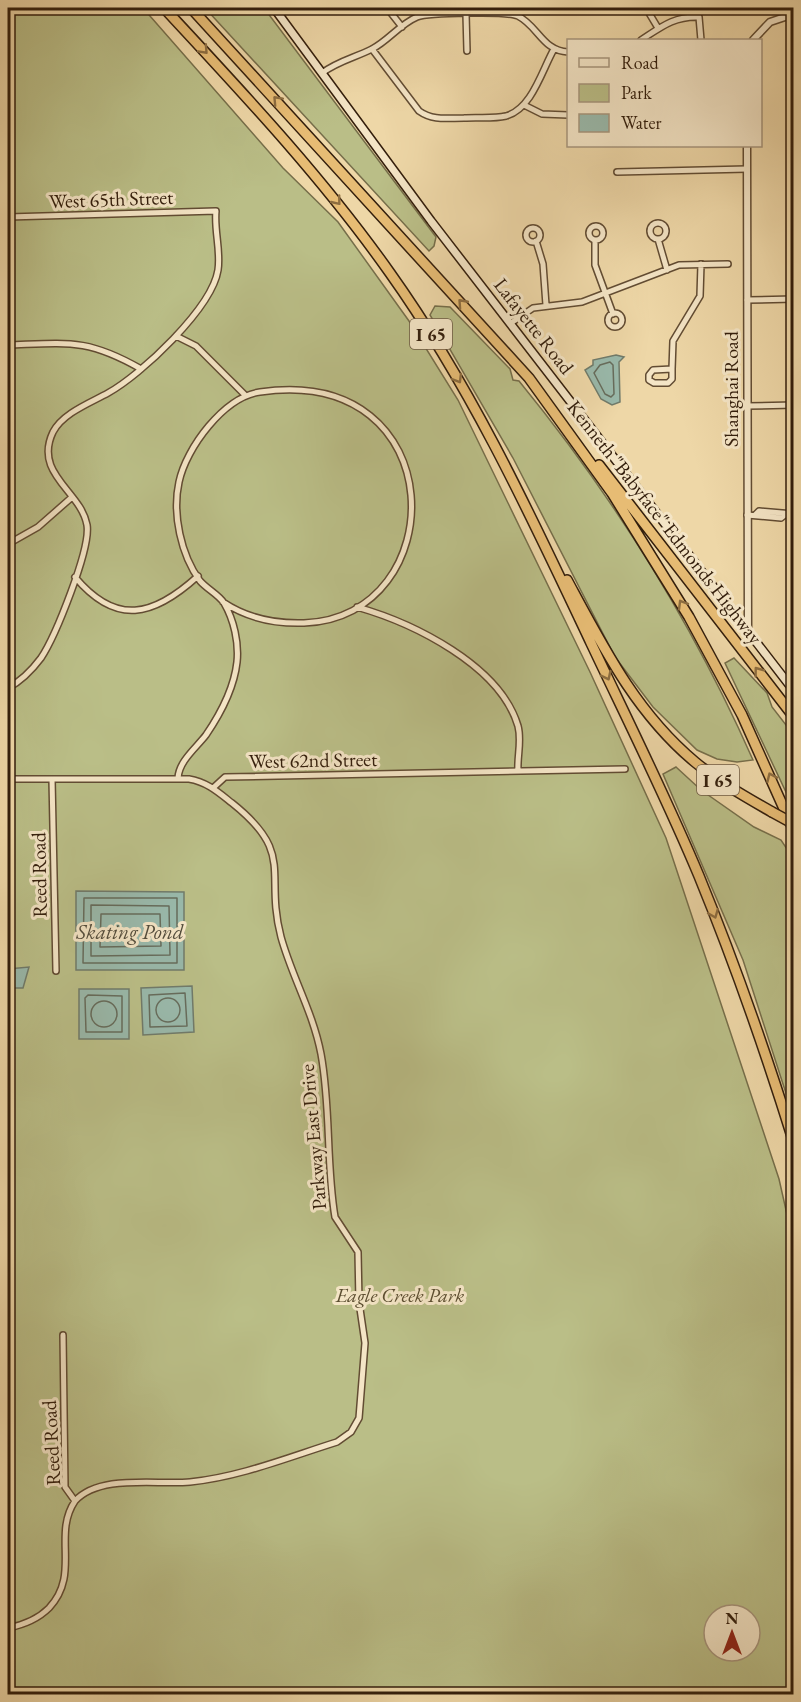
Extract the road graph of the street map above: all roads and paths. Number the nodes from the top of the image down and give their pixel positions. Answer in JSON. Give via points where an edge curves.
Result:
{"nodes":[{"id":1,"x":164,"y":8,"type":"edge"},
{"id":2,"x":191,"y":8,"type":"edge"},
{"id":3,"x":273,"y":8,"type":"edge"},
{"id":4,"x":387,"y":8,"type":"edge"},
{"id":5,"x":646,"y":8,"type":"edge"},
{"id":6,"x":466,"y":14,"type":"junction"},
{"id":7,"x":794,"y":14,"type":"edge"},
{"id":8,"x":402,"y":27,"type":"junction"},
{"id":9,"x":658,"y":28,"type":"junction"},
{"id":10,"x":642,"y":39,"type":"edge"},
{"id":11,"x":701,"y":39,"type":"edge"},
{"id":12,"x":754,"y":39,"type":"edge"},
{"id":13,"x":372,"y":49,"type":"junction"},
{"id":14,"x":554,"y":49,"type":"junction"},
{"id":15,"x":467,"y":51,"type":"dead end"},
{"id":16,"x":567,"y":52,"type":"edge"},
{"id":17,"x":322,"y":73,"type":"junction"},
{"id":18,"x":524,"y":105,"type":"junction"},
{"id":19,"x":567,"y":115,"type":"edge"},
{"id":20,"x":747,"y":147,"type":"edge"},
{"id":21,"x":747,"y":169,"type":"junction"},
{"id":22,"x":617,"y":172,"type":"dead end"},
{"id":23,"x":8,"y":217,"type":"edge"},
{"id":24,"x":658,"y":239,"type":"dead end"},
{"id":25,"x":595,"y":240,"type":"dead end"},
{"id":26,"x":536,"y":241,"type":"dead end"},
{"id":27,"x":701,"y":264,"type":"junction"},
{"id":28,"x":728,"y":264,"type":"dead end"},
{"id":29,"x":668,"y":270,"type":"junction"},
{"id":30,"x":605,"y":293,"type":"junction"},
{"id":31,"x":794,"y":299,"type":"edge"},
{"id":32,"x":747,"y":300,"type":"junction"},
{"id":33,"x":546,"y":305,"type":"junction"},
{"id":34,"x":613,"y":314,"type":"dead end"},
{"id":35,"x":511,"y":323,"type":"junction"},
{"id":36,"x":176,"y":336,"type":"junction"},
{"id":37,"x":8,"y":345,"type":"edge"},
{"id":38,"x":141,"y":369,"type":"junction"},
{"id":39,"x":672,"y":369,"type":"junction"},
{"id":40,"x":529,"y":378,"type":"junction"},
{"id":41,"x":245,"y":395,"type":"junction"},
{"id":42,"x":794,"y":405,"type":"edge"},
{"id":43,"x":747,"y":406,"type":"junction"},
{"id":44,"x":71,"y":498,"type":"junction"},
{"id":45,"x":794,"y":514,"type":"edge"},
{"id":46,"x":751,"y":515,"type":"junction"},
{"id":47,"x":538,"y":528,"type":"junction"},
{"id":48,"x":8,"y":544,"type":"edge"},
{"id":49,"x":198,"y":576,"type":"junction"},
{"id":50,"x":75,"y":577,"type":"junction"},
{"id":51,"x":223,"y":602,"type":"junction"},
{"id":52,"x":357,"y":607,"type":"junction"},
{"id":53,"x":748,"y":632,"type":"junction"},
{"id":54,"x":784,"y":678,"type":"junction"},
{"id":55,"x":794,"y":678,"type":"edge"},
{"id":56,"x":8,"y":688,"type":"edge"},
{"id":57,"x":794,"y":691,"type":"edge"},
{"id":58,"x":794,"y":717,"type":"edge"},
{"id":59,"x":625,"y":769,"type":"dead end"},
{"id":60,"x":518,"y":771,"type":"junction"},
{"id":61,"x":51,"y":778,"type":"junction"},
{"id":62,"x":178,"y":778,"type":"junction"},
{"id":63,"x":8,"y":779,"type":"edge"},
{"id":64,"x":213,"y":788,"type":"junction"},
{"id":65,"x":794,"y":824,"type":"edge"},
{"id":66,"x":794,"y":831,"type":"edge"},
{"id":67,"x":56,"y":971,"type":"dead end"},
{"id":68,"x":794,"y":1143,"type":"edge"},
{"id":69,"x":63,"y":1335,"type":"dead end"},
{"id":70,"x":75,"y":1501,"type":"junction"},
{"id":71,"x":8,"y":1628,"type":"edge"}],
"edges":[{"from":1,"to":47,"type":"highway","number":"I 65","one_way":true,"via":[[306,162],[370,245],[447,360]]},
{"from":40,"to":2,"type":"highway","number":"I 65","one_way":true},
{"from":3,"to":17,"type":"main road","name":"Lafayette Road"},
{"from":4,"to":8,"type":"street"},
{"from":5,"to":9,"type":"street"},
{"from":6,"to":8,"type":"street","via":[[420,16]]},
{"from":6,"to":14,"type":"street","via":[[516,15]]},
{"from":6,"to":15,"type":"street"},
{"from":7,"to":12,"type":"street","via":[[770,22]]},
{"from":8,"to":13,"type":"street"},
{"from":9,"to":10,"type":"street"},
{"from":9,"to":11,"type":"street","via":[[676,18],[699,17]]},
{"from":13,"to":17,"type":"street"},
{"from":13,"to":18,"type":"street","via":[[416,107],[428,116],[502,117]]},
{"from":14,"to":16,"type":"street"},
{"from":14,"to":18,"type":"street"},
{"from":17,"to":35,"type":"main road","name":"Lafayette Road"},
{"from":18,"to":19,"type":"street","via":[[542,114]]},
{"from":20,"to":21,"type":"street","name":"Shanghai Road"},
{"from":21,"to":22,"type":"street"},
{"from":21,"to":32,"type":"street","name":"Shanghai Road"},
{"from":23,"to":36,"type":"street","name":"West 65th Street","via":[[216,211],[217,276],[201,305]]},
{"from":24,"to":29,"type":"street"},
{"from":25,"to":30,"type":"street","via":[[595,265]]},
{"from":26,"to":33,"type":"street","via":[[543,261]]},
{"from":27,"to":28,"type":"street"},
{"from":27,"to":29,"type":"street"},
{"from":27,"to":39,"type":"street","via":[[700,296],[673,341]]},
{"from":29,"to":30,"type":"street"},
{"from":30,"to":33,"type":"street","via":[[575,304]]},
{"from":30,"to":34,"type":"street"},
{"from":31,"to":32,"type":"street"},
{"from":32,"to":43,"type":"street","name":"Shanghai Road"},
{"from":33,"to":35,"type":"street","via":[[532,308]]},
{"from":35,"to":53,"type":"main road","name":"Lafayette Road"},
{"from":36,"to":38,"type":"street"},
{"from":36,"to":41,"type":"street","via":[[196,346]]},
{"from":37,"to":38,"type":"street","via":[[56,341],[91,345]]},
{"from":38,"to":44,"type":"street","via":[[116,389],[67,416],[53,432],[49,449],[51,467]]},
{"from":39,"to":39,"type":"street","via":[[654,369],[650,380],[668,383]]},
{"from":58,"to":40,"type":"highway","name":"Kenneth \"Babyface\" Edmonds Highway","number":"I 65","one_way":true},
{"from":66,"to":40,"type":"highway","one_way":true,"via":[[733,697],[689,617],[615,498]]},
{"from":41,"to":49,"type":"street","via":[[198,438],[179,481],[181,538]]},
{"from":41,"to":52,"type":"street","via":[[302,389],[336,396],[371,416],[400,454],[411,491],[411,528],[389,576]]},
{"from":42,"to":43,"type":"street"},
{"from":43,"to":46,"type":"street","name":"Shanghai Road"},
{"from":44,"to":48,"type":"street","via":[[38,527]]},
{"from":44,"to":50,"type":"street","via":[[83,514],[87,531]]},
{"from":45,"to":46,"type":"street","via":[[781,518]]},
{"from":46,"to":53,"type":"street","name":"Shanghai Road"},
{"from":47,"to":65,"type":"highway","number":"I 65","bridge":true,"via":[[614,668],[642,708],[696,763]]},
{"from":47,"to":68,"type":"highway","one_way":true,"via":[[699,876],[748,1004]]},
{"from":49,"to":50,"type":"street","via":[[163,601],[135,610],[117,609],[100,602]]},
{"from":49,"to":51,"type":"street"},
{"from":50,"to":56,"type":"street","via":[[44,652],[28,673]]},
{"from":51,"to":52,"type":"street","via":[[252,616],[293,623],[327,620]]},
{"from":51,"to":62,"type":"street","via":[[238,646],[233,683],[215,721],[181,766]]},
{"from":52,"to":60,"type":"street","via":[[430,638],[483,674],[504,699],[517,723]]},
{"from":53,"to":54,"type":"main road","name":"Lafayette Road"},
{"from":54,"to":55,"type":"street"},
{"from":54,"to":57,"type":"main road","name":"Lafayette Road"},
{"from":59,"to":60,"type":"street","name":"West 62nd Street"},
{"from":60,"to":64,"type":"street","name":"West 62nd Street","via":[[225,777]]},
{"from":61,"to":62,"type":"street"},
{"from":61,"to":63,"type":"street"},
{"from":61,"to":67,"type":"street","name":"Reed Road"},
{"from":62,"to":64,"type":"street","via":[[196,780]]},
{"from":64,"to":70,"type":"street","name":"Parkway East Drive","via":[[256,823],[271,847],[281,935],[318,1040],[327,1095],[335,1215],[340,1228],[354,1242],[358,1255],[365,1343],[359,1416],[352,1430],[340,1440],[238,1473],[191,1482],[100,1485]]},
{"from":69,"to":70,"type":"street","name":"Reed Road","via":[[65,1487]]},
{"from":70,"to":71,"type":"street","name":"Reed Road","via":[[66,1524],[64,1582],[54,1601],[27,1623]]}]}
